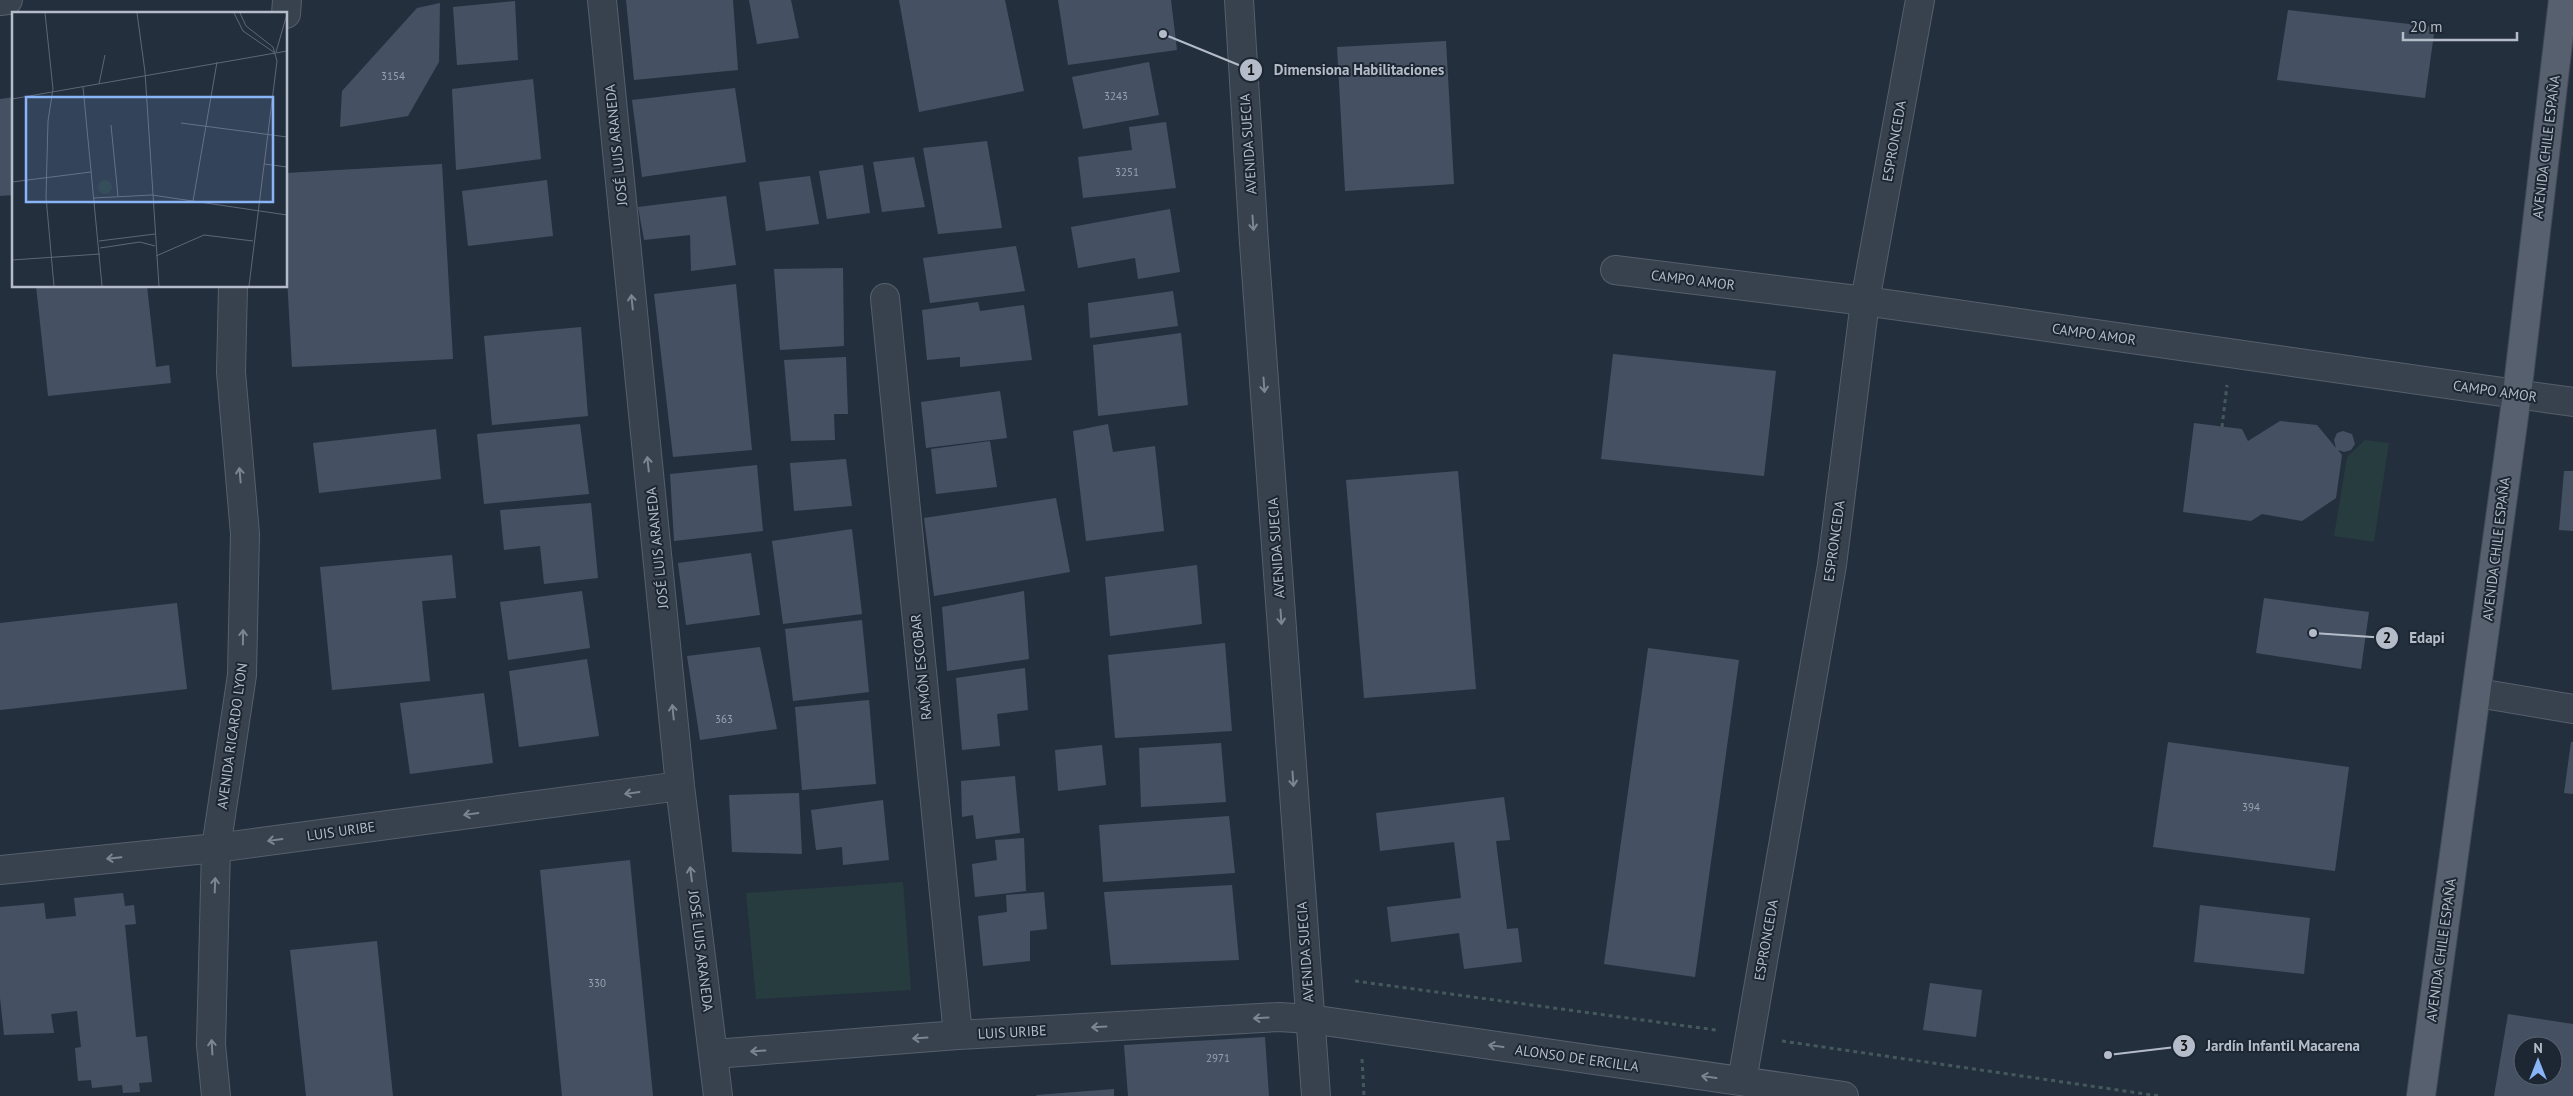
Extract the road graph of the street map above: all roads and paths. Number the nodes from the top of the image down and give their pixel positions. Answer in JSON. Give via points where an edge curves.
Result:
{"nodes":[{"id":1,"x":8,"y":0,"type":"edge"},
{"id":2,"x":602,"y":0,"type":"edge"},
{"id":3,"x":1239,"y":0,"type":"edge"},
{"id":4,"x":1920,"y":0,"type":"edge"},
{"id":5,"x":2563,"y":0,"type":"edge"},
{"id":6,"x":0,"y":1,"type":"edge"},
{"id":7,"x":1615,"y":270,"type":"dead end"},
{"id":8,"x":233,"y":288,"type":"edge"},
{"id":9,"x":885,"y":298,"type":"dead end"},
{"id":10,"x":1865,"y":301,"type":"junction"},
{"id":11,"x":2231,"y":353,"type":"junction"},
{"id":12,"x":2517,"y":394,"type":"junction"},
{"id":13,"x":2573,"y":402,"type":"edge"},
{"id":14,"x":2222,"y":427,"type":"dead end"},
{"id":15,"x":2478,"y":693,"type":"junction"},
{"id":16,"x":2573,"y":709,"type":"edge"},
{"id":17,"x":680,"y":786,"type":"junction"},
{"id":18,"x":216,"y":848,"type":"junction"},
{"id":19,"x":0,"y":870,"type":"edge"},
{"id":20,"x":1355,"y":981,"type":"dead end"},
{"id":21,"x":1310,"y":1019,"type":"junction"},
{"id":22,"x":958,"y":1035,"type":"junction"},
{"id":23,"x":1750,"y":1036,"type":"junction"},
{"id":24,"x":714,"y":1054,"type":"junction"},
{"id":25,"x":1362,"y":1061,"type":"dead end"},
{"id":26,"x":1742,"y":1081,"type":"junction"},
{"id":27,"x":216,"y":1096,"type":"edge"},
{"id":28,"x":718,"y":1096,"type":"edge"},
{"id":29,"x":1316,"y":1096,"type":"edge"},
{"id":30,"x":1364,"y":1096,"type":"edge"},
{"id":31,"x":1844,"y":1096,"type":"edge"},
{"id":32,"x":2159,"y":1096,"type":"edge"},
{"id":33,"x":2421,"y":1096,"type":"edge"}],
"edges":[{"from":1,"to":6,"type":"street"},
{"from":17,"to":2,"type":"street","name":"JOSÉ LUIS ARANEDA","one_way":true},
{"from":3,"to":21,"type":"street","name":"AVENIDA SUECIA","one_way":true},
{"from":4,"to":10,"type":"street","name":"ESPRONCEDA"},
{"from":5,"to":12,"type":"main road","name":"AVENIDA CHILE ESPAÑA"},
{"from":7,"to":10,"type":"street","name":"CAMPO AMOR"},
{"from":18,"to":8,"type":"street","name":"AVENIDA RICARDO LYON","one_way":true,"via":[[242,675],[245,534],[231,372]]},
{"from":9,"to":22,"type":"street","name":"RAMÓN ESCOBAR"},
{"from":10,"to":11,"type":"street","name":"CAMPO AMOR"},
{"from":10,"to":23,"type":"street","name":"ESPRONCEDA","via":[[1832,565]]},
{"from":11,"to":12,"type":"street","name":"CAMPO AMOR"},
{"from":11,"to":14,"type":"path"},
{"from":12,"to":13,"type":"street","name":"CAMPO AMOR"},
{"from":12,"to":15,"type":"main road","name":"AVENIDA CHILE ESPAÑA"},
{"from":15,"to":16,"type":"street"},
{"from":15,"to":33,"type":"main road","name":"AVENIDA CHILE ESPAÑA"},
{"from":17,"to":18,"type":"street","name":"LUIS URIBE","one_way":true},
{"from":24,"to":17,"type":"street","name":"JOSÉ LUIS ARANEDA","one_way":true},
{"from":18,"to":19,"type":"street","name":"LUIS URIBE","one_way":true},
{"from":27,"to":18,"type":"street","name":"AVENIDA RICARDO LYON","one_way":true,"via":[[211,1045]]},
{"from":20,"to":23,"type":"path"},
{"from":21,"to":22,"type":"street","name":"LUIS URIBE","one_way":true},
{"from":26,"to":21,"type":"street","name":"ALONSO DE ERCILLA","one_way":true},
{"from":21,"to":29,"type":"street","name":"AVENIDA SUECIA"},
{"from":22,"to":24,"type":"street","name":"LUIS URIBE","one_way":true},
{"from":23,"to":26,"type":"street","name":"ESPRONCEDA"},
{"from":23,"to":32,"type":"path"},
{"from":24,"to":28,"type":"street","name":"JOSÉ LUIS ARANEDA"},
{"from":25,"to":30,"type":"path"},
{"from":26,"to":31,"type":"street","name":"ALONSO DE ERCILLA"}]}
